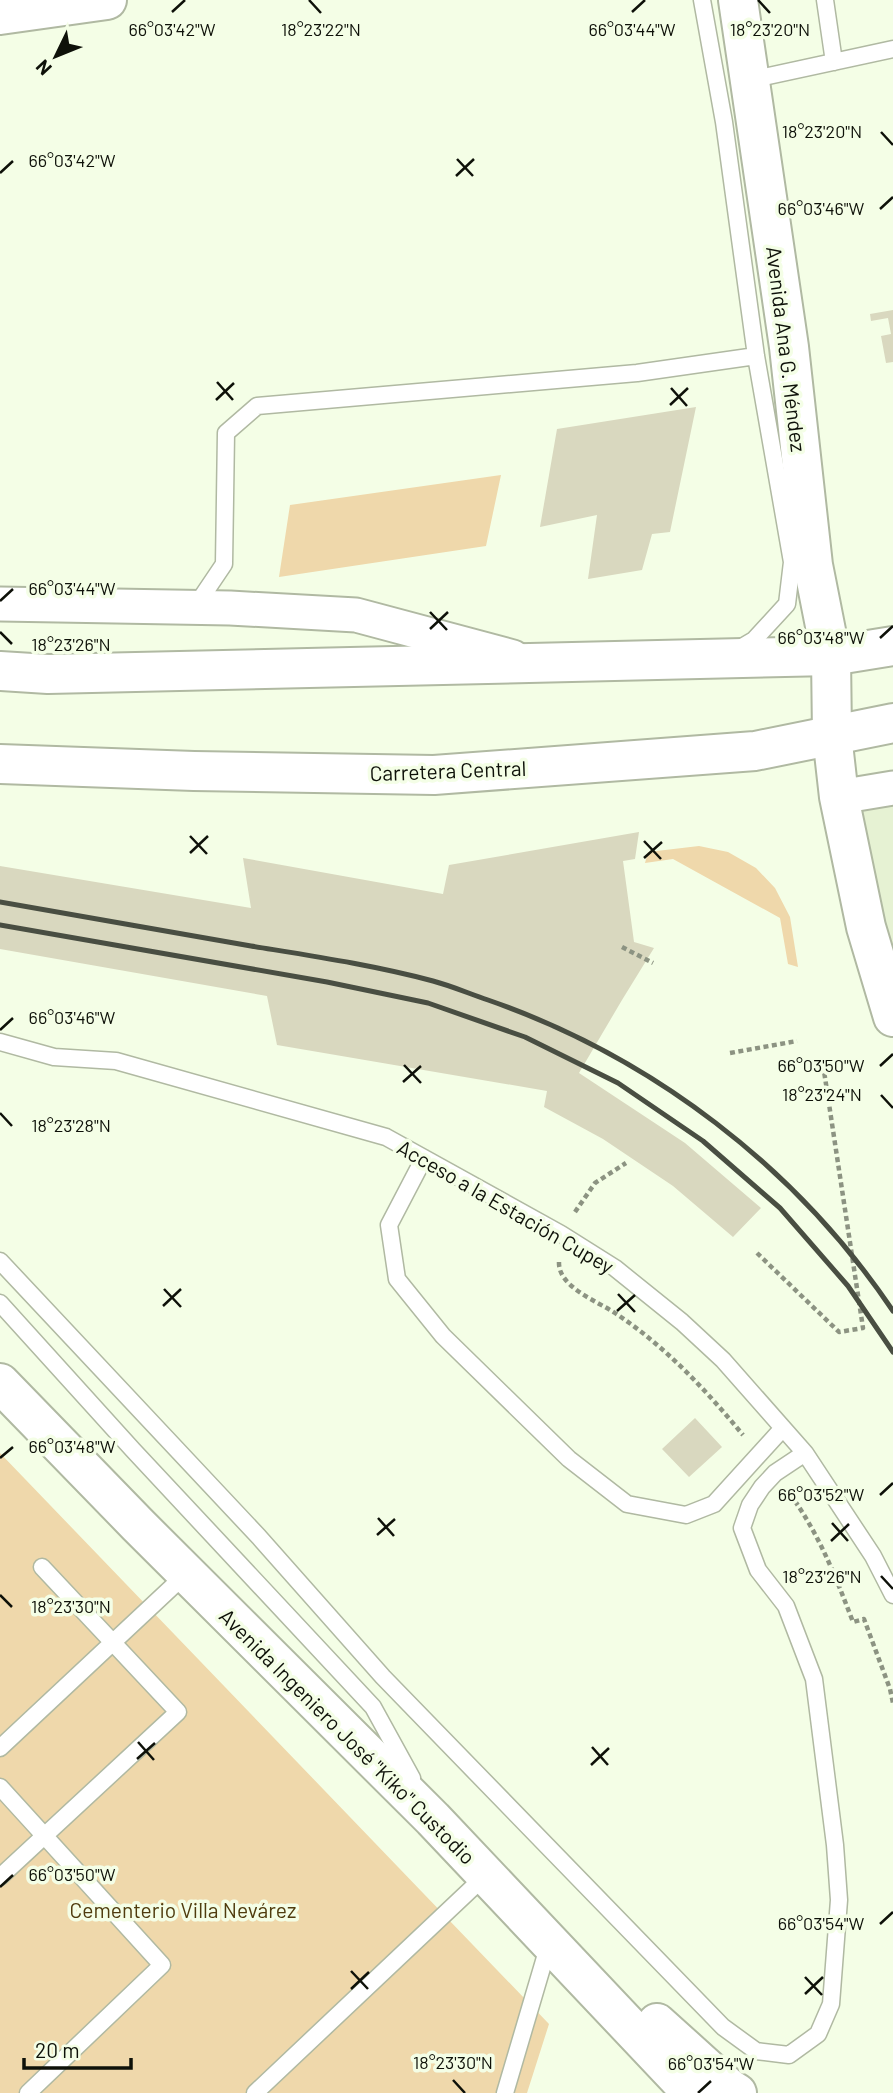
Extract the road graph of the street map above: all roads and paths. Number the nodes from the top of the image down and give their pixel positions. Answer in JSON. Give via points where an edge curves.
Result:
{"nodes":[{"id":1,"x":107,"y":0,"type":"edge"},
{"id":2,"x":702,"y":0,"type":"edge"},
{"id":3,"x":737,"y":0,"type":"edge"},
{"id":4,"x":825,"y":0,"type":"edge"},
{"id":5,"x":0,"y":15,"type":"edge"},
{"id":6,"x":893,"y":49,"type":"edge"},
{"id":7,"x":834,"y":62,"type":"junction"},
{"id":8,"x":750,"y":80,"type":"junction"},
{"id":9,"x":756,"y":355,"type":"junction"},
{"id":10,"x":0,"y":604,"type":"edge"},
{"id":11,"x":194,"y":607,"type":"junction"},
{"id":12,"x":893,"y":646,"type":"edge"},
{"id":13,"x":831,"y":656,"type":"junction"},
{"id":14,"x":723,"y":658,"type":"junction"},
{"id":15,"x":536,"y":663,"type":"junction"},
{"id":16,"x":0,"y":671,"type":"edge"},
{"id":17,"x":893,"y":723,"type":"edge"},
{"id":18,"x":832,"y":735,"type":"junction"},
{"id":19,"x":0,"y":764,"type":"edge"},
{"id":20,"x":893,"y":788,"type":"edge"},
{"id":21,"x":839,"y":797,"type":"junction"},
{"id":22,"x":622,"y":947,"type":"dead end"},
{"id":23,"x":653,"y":963,"type":"dead end"},
{"id":24,"x":893,"y":1017,"type":"edge"},
{"id":25,"x":797,"y":1041,"type":"dead end"},
{"id":26,"x":0,"y":1042,"type":"edge"},
{"id":27,"x":730,"y":1053,"type":"dead end"},
{"id":28,"x":824,"y":1071,"type":"dead end"},
{"id":29,"x":424,"y":1158,"type":"junction"},
{"id":30,"x":626,"y":1163,"type":"dead end"},
{"id":31,"x":561,"y":1234,"type":"junction"},
{"id":32,"x":757,"y":1254,"type":"dead end"},
{"id":33,"x":0,"y":1261,"type":"edge"},
{"id":34,"x":0,"y":1303,"type":"edge"},
{"id":35,"x":0,"y":1383,"type":"edge"},
{"id":36,"x":783,"y":1428,"type":"junction"},
{"id":37,"x":805,"y":1453,"type":"junction"},
{"id":38,"x":760,"y":1455,"type":"junction"},
{"id":39,"x":775,"y":1473,"type":"junction"},
{"id":40,"x":42,"y":1567,"type":"dead end"},
{"id":41,"x":187,"y":1573,"type":"junction"},
{"id":42,"x":893,"y":1595,"type":"edge"},
{"id":43,"x":113,"y":1642,"type":"junction"},
{"id":44,"x":893,"y":1703,"type":"edge"},
{"id":45,"x":0,"y":1748,"type":"edge"},
{"id":46,"x":0,"y":1787,"type":"edge"},
{"id":47,"x":433,"y":1819,"type":"junction"},
{"id":48,"x":44,"y":1836,"type":"junction"},
{"id":49,"x":486,"y":1875,"type":"junction"},
{"id":50,"x":0,"y":1877,"type":"edge"},
{"id":51,"x":549,"y":1942,"type":"junction"},
{"id":52,"x":28,"y":2093,"type":"edge"},
{"id":53,"x":254,"y":2093,"type":"edge"},
{"id":54,"x":505,"y":2093,"type":"edge"},
{"id":55,"x":692,"y":2093,"type":"edge"},
{"id":56,"x":737,"y":2093,"type":"edge"}],
"edges":[{"from":1,"to":5,"type":"main road"},
{"from":2,"to":9,"type":"lane"},
{"from":3,"to":8,"type":"main road","name":"Avenida Ana G. Méndez"},
{"from":4,"to":7,"type":"lane"},
{"from":6,"to":7,"type":"lane"},
{"from":7,"to":8,"type":"lane"},
{"from":8,"to":13,"type":"main road","name":"Avenida Ana G. Méndez","via":[[789,347],[813,565]]},
{"from":9,"to":11,"type":"lane","via":[[637,373],[257,406],[226,433],[224,564]]},
{"from":9,"to":14,"type":"lane","via":[[792,562],[786,604],[754,640]]},
{"from":10,"to":11,"type":"street"},
{"from":11,"to":15,"type":"street","via":[[356,615]]},
{"from":12,"to":13,"type":"main road"},
{"from":13,"to":14,"type":"main road"},
{"from":13,"to":18,"type":"main road"},
{"from":14,"to":15,"type":"main road"},
{"from":15,"to":16,"type":"main road","via":[[48,674]]},
{"from":17,"to":18,"type":"main road","name":"Carretera Central"},
{"from":18,"to":19,"type":"main road","name":"Carretera Central","via":[[755,751],[434,775]]},
{"from":18,"to":21,"type":"main road"},
{"from":20,"to":21,"type":"street"},
{"from":21,"to":24,"type":"main road","via":[[866,927]]},
{"from":22,"to":23,"type":"path"},
{"from":25,"to":27,"type":"path"},
{"from":26,"to":29,"type":"lane","name":"Acceso a la Estación Cupey","via":[[54,1058],[116,1061],[386,1137]]},
{"from":28,"to":32,"type":"path","via":[[863,1328],[839,1332]]},
{"from":29,"to":31,"type":"lane","name":"Acceso a la Estación Cupey"},
{"from":29,"to":38,"type":"lane","via":[[389,1225],[397,1279],[443,1336],[569,1460],[627,1504],[687,1516],[714,1504]]},
{"from":30,"to":31,"type":"path","via":[[595,1183]]},
{"from":31,"to":36,"type":"lane","name":"Acceso a la Estación Cupey","via":[[615,1268],[682,1322]]},
{"from":31,"to":38,"type":"path","via":[[558,1267],[566,1283],[660,1346],[704,1388]]},
{"from":33,"to":39,"type":"lane","via":[[259,1537],[383,1677],[723,2027],[756,2051],[789,2055],[818,2034],[831,2004],[839,1900],[814,1679],[786,1606],[758,1570],[742,1528],[750,1505]]},
{"from":34,"to":47,"type":"lane","via":[[373,1707]]},
{"from":35,"to":41,"type":"main road","name":"Avenida Ingeniero José \"Kiko\" Custodio"},
{"from":36,"to":37,"type":"lane","name":"Acceso a la Estación Cupey"},
{"from":36,"to":38,"type":"lane"},
{"from":37,"to":39,"type":"lane"},
{"from":37,"to":42,"type":"lane","name":"Acceso a la Estación Cupey","via":[[873,1556]]},
{"from":39,"to":44,"type":"path","via":[[808,1518],[853,1622],[864,1619]]},
{"from":40,"to":43,"type":"lane"},
{"from":41,"to":43,"type":"lane"},
{"from":41,"to":47,"type":"main road","name":"Avenida Ingeniero José \"Kiko\" Custodio"},
{"from":43,"to":45,"type":"lane"},
{"from":43,"to":48,"type":"lane","via":[[178,1712]]},
{"from":46,"to":48,"type":"lane"},
{"from":47,"to":49,"type":"main road","name":"Avenida Ingeniero José \"Kiko\" Custodio"},
{"from":48,"to":50,"type":"lane"},
{"from":48,"to":52,"type":"lane","via":[[162,1965]]},
{"from":49,"to":51,"type":"main road","name":"Avenida Ingeniero José \"Kiko\" Custodio"},
{"from":49,"to":53,"type":"lane"},
{"from":51,"to":54,"type":"lane"},
{"from":51,"to":55,"type":"main road","name":"Avenida Ingeniero José \"Kiko\" Custodio"},
{"from":51,"to":56,"type":"main road","via":[[662,2026]]}]}
